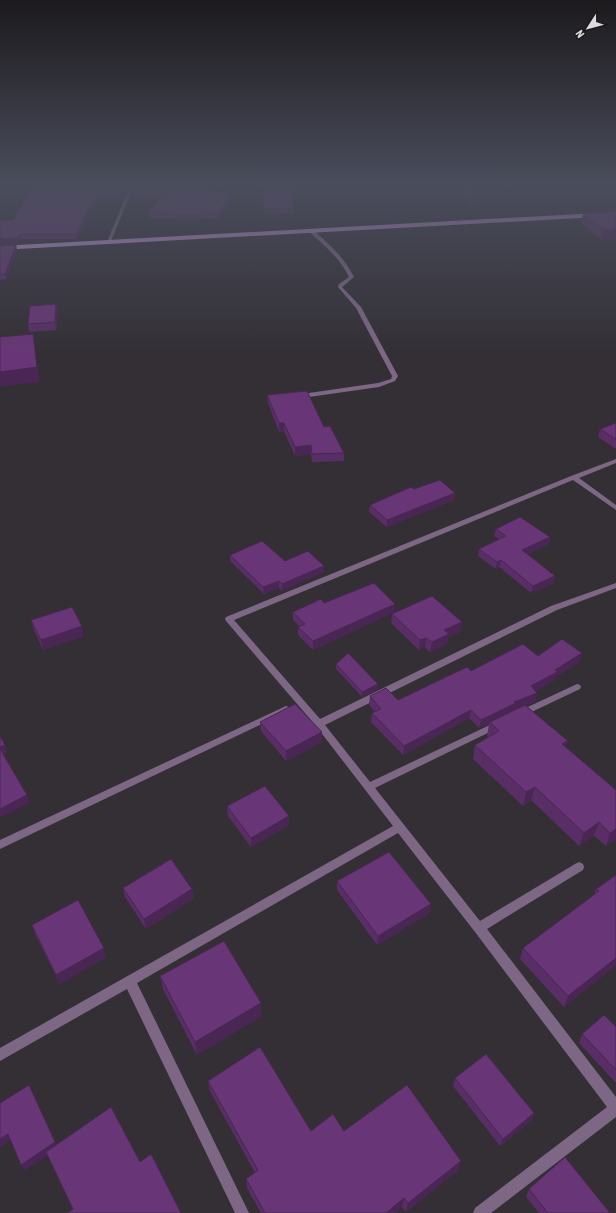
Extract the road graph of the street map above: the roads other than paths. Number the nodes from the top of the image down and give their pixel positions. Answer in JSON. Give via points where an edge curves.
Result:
{"nodes":[{"id":1,"x":132,"y":241,"type":"edge"},
{"id":2,"x":322,"y":241,"type":"edge"},
{"id":3,"x":109,"y":242,"type":"joint"},
{"id":4,"x":0,"y":248,"type":"edge"},
{"id":5,"x":302,"y":396,"type":"edge"},
{"id":6,"x":616,"y":461,"type":"edge"},
{"id":7,"x":573,"y":477,"type":"junction"},
{"id":8,"x":616,"y":508,"type":"edge"},
{"id":9,"x":616,"y":585,"type":"edge"},
{"id":10,"x":577,"y":687,"type":"dead end"},
{"id":11,"x":300,"y":702,"type":"junction"},
{"id":12,"x":319,"y":724,"type":"junction"},
{"id":13,"x":368,"y":787,"type":"junction"},
{"id":14,"x":399,"y":827,"type":"junction"},
{"id":15,"x":0,"y":845,"type":"edge"},
{"id":16,"x":579,"y":867,"type":"dead end"},
{"id":17,"x":479,"y":928,"type":"junction"},
{"id":18,"x":130,"y":982,"type":"junction"},
{"id":19,"x":0,"y":1055,"type":"edge"},
{"id":20,"x":616,"y":1108,"type":"edge"},
{"id":21,"x":242,"y":1213,"type":"edge"},
{"id":22,"x":480,"y":1213,"type":"edge"}],
"edges":[{"from":1,"to":3,"type":"main road"},
{"from":2,"to":5,"type":"street","via":[[349,270],[352,277],[340,287],[358,307],[396,376],[393,380],[380,385]]},
{"from":3,"to":4,"type":"main road"},
{"from":6,"to":7,"type":"street"},
{"from":7,"to":8,"type":"street"},
{"from":7,"to":11,"type":"street","via":[[229,619]]},
{"from":9,"to":12,"type":"street","via":[[554,608]]},
{"from":10,"to":13,"type":"street"},
{"from":11,"to":12,"type":"street"},
{"from":11,"to":15,"type":"street"},
{"from":12,"to":13,"type":"street"},
{"from":13,"to":14,"type":"street"},
{"from":14,"to":17,"type":"street"},
{"from":14,"to":18,"type":"street"},
{"from":16,"to":17,"type":"street"},
{"from":17,"to":20,"type":"street"},
{"from":18,"to":19,"type":"street"},
{"from":18,"to":21,"type":"street"},
{"from":20,"to":22,"type":"street"}]}
